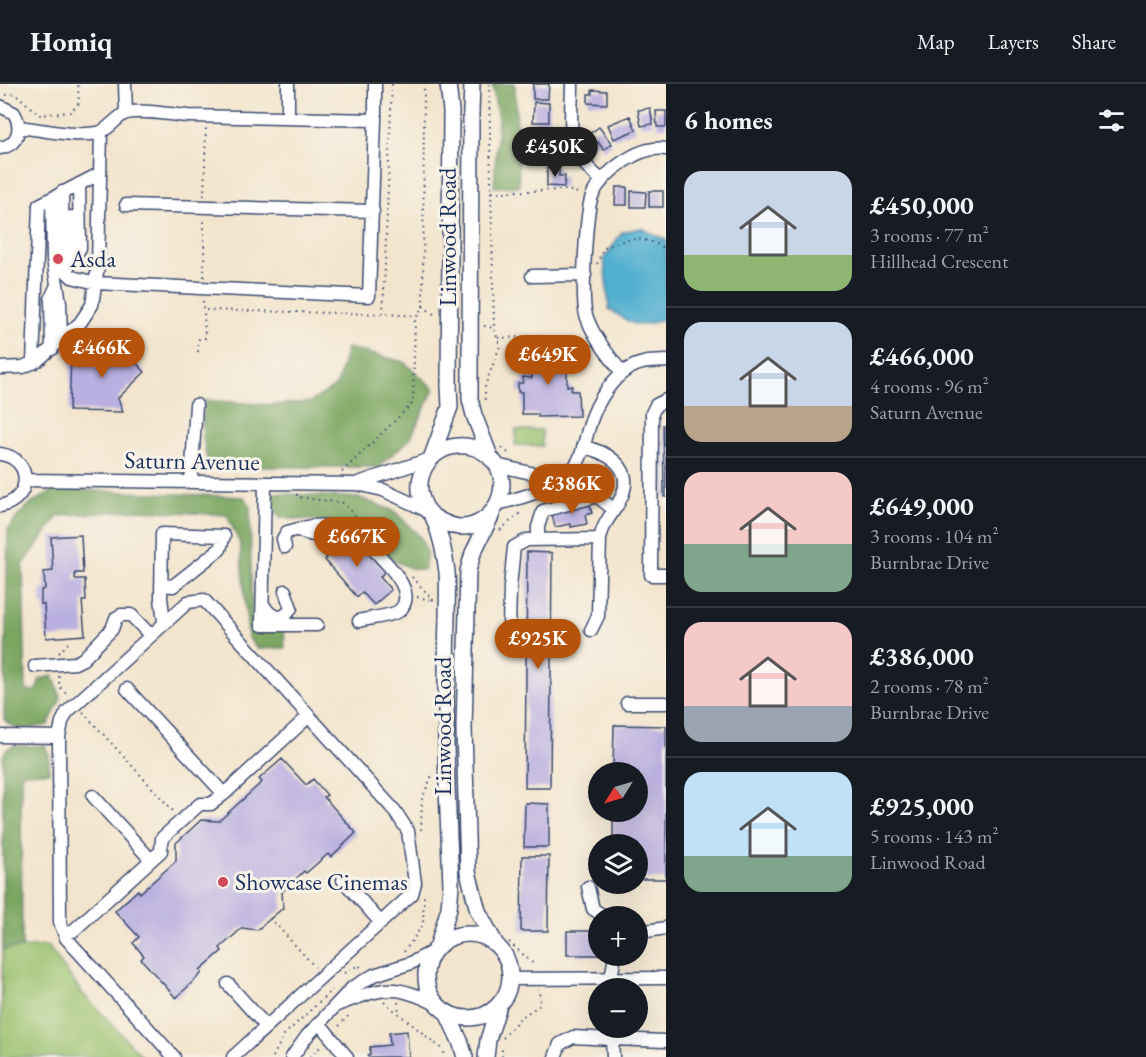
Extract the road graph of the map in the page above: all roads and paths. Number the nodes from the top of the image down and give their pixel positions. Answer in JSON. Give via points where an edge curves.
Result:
{"nodes":[{"id":1,"x":78,"y":84,"type":"edge"},
{"id":2,"x":288,"y":84,"type":"edge"},
{"id":3,"x":375,"y":84,"type":"edge"},
{"id":4,"x":392,"y":84,"type":"edge"},
{"id":5,"x":424,"y":84,"type":"edge"},
{"id":6,"x":448,"y":84,"type":"edge"},
{"id":7,"x":472,"y":84,"type":"edge"},
{"id":8,"x":489,"y":84,"type":"edge"},
{"id":9,"x":572,"y":84,"type":"edge"},
{"id":10,"x":124,"y":85,"type":"edge"},
{"id":11,"x":1,"y":101,"type":"edge"},
{"id":12,"x":126,"y":113,"type":"junction"},
{"id":13,"x":206,"y":116,"type":"junction"},
{"id":14,"x":288,"y":118,"type":"junction"},
{"id":15,"x":375,"y":120,"type":"junction"},
{"id":16,"x":20,"y":127,"type":"junction"},
{"id":17,"x":101,"y":132,"type":"junction"},
{"id":18,"x":0,"y":148,"type":"edge"},
{"id":19,"x":666,"y":149,"type":"edge"},
{"id":20,"x":99,"y":174,"type":"junction"},
{"id":21,"x":602,"y":181,"type":"junction"},
{"id":22,"x":66,"y":191,"type":"junction"},
{"id":23,"x":492,"y":192,"type":"junction"},
{"id":24,"x":592,"y":196,"type":"junction"},
{"id":25,"x":126,"y":205,"type":"dead end"},
{"id":26,"x":204,"y":207,"type":"junction"},
{"id":27,"x":373,"y":211,"type":"junction"},
{"id":28,"x":666,"y":249,"type":"edge"},
{"id":29,"x":594,"y":259,"type":"dead end"},
{"id":30,"x":37,"y":260,"type":"junction"},
{"id":31,"x":62,"y":273,"type":"junction"},
{"id":32,"x":585,"y":275,"type":"junction"},
{"id":33,"x":532,"y":276,"type":"dead end"},
{"id":34,"x":96,"y":283,"type":"junction"},
{"id":35,"x":204,"y":288,"type":"junction"},
{"id":36,"x":423,"y":306,"type":"junction"},
{"id":37,"x":204,"y":310,"type":"junction"},
{"id":38,"x":383,"y":315,"type":"junction"},
{"id":39,"x":417,"y":316,"type":"junction"},
{"id":40,"x":438,"y":317,"type":"dead end"},
{"id":41,"x":470,"y":323,"type":"junction"},
{"id":42,"x":494,"y":328,"type":"junction"},
{"id":43,"x":498,"y":338,"type":"junction"},
{"id":44,"x":598,"y":340,"type":"junction"},
{"id":45,"x":56,"y":345,"type":"junction"},
{"id":46,"x":198,"y":352,"type":"dead end"},
{"id":47,"x":666,"y":361,"type":"edge"},
{"id":48,"x":33,"y":363,"type":"junction"},
{"id":49,"x":0,"y":368,"type":"edge"},
{"id":50,"x":622,"y":373,"type":"junction"},
{"id":51,"x":666,"y":400,"type":"edge"},
{"id":52,"x":196,"y":405,"type":"dead end"},
{"id":53,"x":485,"y":409,"type":"dead end"},
{"id":54,"x":583,"y":447,"type":"junction"},
{"id":55,"x":0,"y":454,"type":"edge"},
{"id":56,"x":496,"y":456,"type":"junction"},
{"id":57,"x":431,"y":458,"type":"junction"},
{"id":58,"x":521,"y":472,"type":"junction"},
{"id":59,"x":567,"y":474,"type":"junction"},
{"id":60,"x":339,"y":475,"type":"dead end"},
{"id":61,"x":25,"y":480,"type":"junction"},
{"id":62,"x":191,"y":482,"type":"junction"},
{"id":63,"x":265,"y":484,"type":"junction"},
{"id":64,"x":296,"y":484,"type":"junction"},
{"id":65,"x":357,"y":484,"type":"junction"},
{"id":66,"x":520,"y":498,"type":"junction"},
{"id":67,"x":0,"y":506,"type":"edge"},
{"id":68,"x":496,"y":507,"type":"junction"},
{"id":69,"x":613,"y":509,"type":"junction"},
{"id":70,"x":431,"y":514,"type":"junction"},
{"id":71,"x":366,"y":527,"type":"dead end"},
{"id":72,"x":496,"y":534,"type":"dead end"},
{"id":73,"x":600,"y":538,"type":"junction"},
{"id":74,"x":538,"y":540,"type":"junction"},
{"id":75,"x":285,"y":547,"type":"dead end"},
{"id":76,"x":666,"y":575,"type":"edge"},
{"id":77,"x":411,"y":576,"type":"dead end"},
{"id":78,"x":161,"y":585,"type":"junction"},
{"id":79,"x":285,"y":591,"type":"dead end"},
{"id":80,"x":404,"y":595,"type":"junction"},
{"id":81,"x":263,"y":604,"type":"junction"},
{"id":82,"x":438,"y":605,"type":"junction"},
{"id":83,"x":359,"y":621,"type":"dead end"},
{"id":84,"x":164,"y":622,"type":"junction"},
{"id":85,"x":317,"y":625,"type":"dead end"},
{"id":86,"x":509,"y":629,"type":"dead end"},
{"id":87,"x":591,"y":630,"type":"dead end"},
{"id":88,"x":150,"y":634,"type":"junction"},
{"id":89,"x":70,"y":640,"type":"dead end"},
{"id":90,"x":58,"y":665,"type":"junction"},
{"id":91,"x":35,"y":666,"type":"dead end"},
{"id":92,"x":127,"y":689,"type":"dead end"},
{"id":93,"x":627,"y":703,"type":"dead end"},
{"id":94,"x":666,"y":703,"type":"edge"},
{"id":95,"x":76,"y":704,"type":"junction"},
{"id":96,"x":309,"y":716,"type":"junction"},
{"id":97,"x":0,"y":736,"type":"edge"},
{"id":98,"x":59,"y":737,"type":"junction"},
{"id":99,"x":435,"y":767,"type":"dead end"},
{"id":100,"x":224,"y":794,"type":"junction"},
{"id":101,"x":93,"y":796,"type":"dead end"},
{"id":102,"x":182,"y":820,"type":"junction"},
{"id":103,"x":421,"y":830,"type":"dead end"},
{"id":104,"x":151,"y":860,"type":"junction"},
{"id":105,"x":343,"y":880,"type":"dead end"},
{"id":106,"x":424,"y":885,"type":"dead end"},
{"id":107,"x":270,"y":918,"type":"dead end"},
{"id":108,"x":381,"y":923,"type":"junction"},
{"id":109,"x":666,"y":928,"type":"edge"},
{"id":110,"x":648,"y":930,"type":"edge"},
{"id":111,"x":65,"y":934,"type":"junction"},
{"id":112,"x":499,"y":940,"type":"junction"},
{"id":113,"x":436,"y":948,"type":"junction"},
{"id":114,"x":400,"y":957,"type":"dead end"},
{"id":115,"x":367,"y":965,"type":"dead end"},
{"id":116,"x":613,"y":966,"type":"edge"},
{"id":117,"x":361,"y":968,"type":"junction"},
{"id":118,"x":353,"y":974,"type":"dead end"},
{"id":119,"x":322,"y":975,"type":"junction"},
{"id":120,"x":588,"y":978,"type":"edge"},
{"id":121,"x":610,"y":978,"type":"edge"},
{"id":122,"x":648,"y":978,"type":"edge"},
{"id":123,"x":666,"y":978,"type":"edge"},
{"id":124,"x":510,"y":979,"type":"junction"},
{"id":125,"x":538,"y":979,"type":"junction"},
{"id":126,"x":228,"y":984,"type":"dead end"},
{"id":127,"x":338,"y":986,"type":"dead end"},
{"id":128,"x":382,"y":1001,"type":"dead end"},
{"id":129,"x":337,"y":1005,"type":"junction"},
{"id":130,"x":500,"y":1005,"type":"junction"},
{"id":131,"x":441,"y":1008,"type":"junction"},
{"id":132,"x":353,"y":1012,"type":"dead end"},
{"id":133,"x":319,"y":1023,"type":"junction"},
{"id":134,"x":266,"y":1026,"type":"junction"},
{"id":135,"x":331,"y":1037,"type":"junction"},
{"id":136,"x":612,"y":1039,"type":"junction"},
{"id":137,"x":666,"y":1041,"type":"edge"},
{"id":138,"x":174,"y":1057,"type":"edge"},
{"id":139,"x":233,"y":1057,"type":"edge"},
{"id":140,"x":273,"y":1057,"type":"edge"},
{"id":141,"x":292,"y":1057,"type":"edge"},
{"id":142,"x":310,"y":1057,"type":"edge"},
{"id":143,"x":347,"y":1057,"type":"edge"},
{"id":144,"x":446,"y":1057,"type":"edge"},
{"id":145,"x":465,"y":1057,"type":"edge"},
{"id":146,"x":486,"y":1057,"type":"edge"},
{"id":147,"x":502,"y":1057,"type":"edge"},
{"id":148,"x":555,"y":1057,"type":"edge"},
{"id":149,"x":613,"y":1057,"type":"edge"}],
"edges":[{"from":1,"to":11,"type":"path","via":[[79,103],[71,112],[39,115],[15,93]]},
{"from":2,"to":14,"type":"street"},
{"from":3,"to":15,"type":"street"},
{"from":4,"to":38,"type":"path"},
{"from":5,"to":36,"type":"path"},
{"from":6,"to":57,"type":"main road","name":"Linwood Road","bridge":true,"via":[[450,407]]},
{"from":7,"to":41,"type":"main road","name":"Linwood Road","bridge":true},
{"from":8,"to":23,"type":"path"},
{"from":9,"to":21,"type":"street","via":[[576,151]]},
{"from":10,"to":12,"type":"street"},
{"from":11,"to":16,"type":"street","via":[[14,113]]},
{"from":12,"to":13,"type":"street"},
{"from":12,"to":17,"type":"street"},
{"from":13,"to":14,"type":"street"},
{"from":13,"to":26,"type":"path"},
{"from":14,"to":15,"type":"street"},
{"from":15,"to":27,"type":"street"},
{"from":16,"to":17,"type":"street","via":[[70,134]]},
{"from":16,"to":18,"type":"street","via":[[17,138]]},
{"from":17,"to":20,"type":"street"},
{"from":19,"to":21,"type":"street","via":[[634,155]]},
{"from":20,"to":22,"type":"street"},
{"from":20,"to":34,"type":"street"},
{"from":21,"to":24,"type":"street"},
{"from":22,"to":30,"type":"street","via":[[39,205]]},
{"from":22,"to":31,"type":"street"},
{"from":22,"to":31,"type":"street","via":[[52,259]]},
{"from":22,"to":31,"type":"street","via":[[80,248]]},
{"from":23,"to":24,"type":"path","via":[[567,190]]},
{"from":23,"to":42,"type":"path"},
{"from":24,"to":32,"type":"street"},
{"from":25,"to":26,"type":"street"},
{"from":26,"to":27,"type":"street"},
{"from":26,"to":35,"type":"path"},
{"from":27,"to":35,"type":"street","via":[[369,296]]},
{"from":28,"to":29,"type":"path","via":[[650,240],[624,239],[603,249],[594,269]]},
{"from":30,"to":31,"type":"street"},
{"from":30,"to":48,"type":"street"},
{"from":31,"to":34,"type":"street"},
{"from":31,"to":45,"type":"street"},
{"from":32,"to":33,"type":"street"},
{"from":32,"to":44,"type":"street","via":[[586,313]]},
{"from":34,"to":35,"type":"street"},
{"from":34,"to":45,"type":"street","via":[[88,313]]},
{"from":35,"to":37,"type":"path"},
{"from":36,"to":39,"type":"path"},
{"from":36,"to":40,"type":"path"},
{"from":37,"to":38,"type":"path"},
{"from":37,"to":46,"type":"path","via":[[205,338],[199,339]]},
{"from":38,"to":39,"type":"path"},
{"from":39,"to":60,"type":"path","via":[[413,403]]},
{"from":41,"to":42,"type":"path"},
{"from":41,"to":56,"type":"main road","name":"Linwood Road","bridge":true,"via":[[470,399]]},
{"from":42,"to":43,"type":"path"},
{"from":43,"to":44,"type":"path","via":[[544,336],[546,346]]},
{"from":43,"to":53,"type":"path","via":[[500,346],[485,386]]},
{"from":44,"to":50,"type":"street"},
{"from":45,"to":48,"type":"street"},
{"from":47,"to":50,"type":"street","via":[[641,363]]},
{"from":48,"to":49,"type":"street"},
{"from":50,"to":54,"type":"street","via":[[608,387],[591,419]]},
{"from":51,"to":76,"type":"street","via":[[656,405],[652,413],[651,575]]},
{"from":52,"to":62,"type":"street"},
{"from":54,"to":59,"type":"street","via":[[577,464]]},
{"from":54,"to":69,"type":"street","via":[[600,450],[616,461],[624,474],[623,494]]},
{"from":55,"to":61,"type":"street","via":[[19,463]]},
{"from":56,"to":57,"type":"main road","via":[[456,445]]},
{"from":56,"to":58,"type":"street"},
{"from":56,"to":58,"type":"path","via":[[519,462]]},
{"from":56,"to":68,"type":"main road","via":[[502,483]]},
{"from":57,"to":65,"type":"street","name":"Saturn Avenue"},
{"from":57,"to":70,"type":"main road","via":[[420,480],[420,493]]},
{"from":58,"to":59,"type":"street"},
{"from":59,"to":66,"type":"street","via":[[558,482]]},
{"from":61,"to":62,"type":"street","name":"Saturn Avenue"},
{"from":61,"to":67,"type":"street","via":[[16,500]]},
{"from":62,"to":63,"type":"street","name":"Saturn Avenue"},
{"from":63,"to":64,"type":"street","name":"Saturn Avenue"},
{"from":63,"to":81,"type":"street"},
{"from":64,"to":65,"type":"street","name":"Saturn Avenue"},
{"from":64,"to":71,"type":"path","via":[[297,497],[344,502]]},
{"from":65,"to":70,"type":"street","name":"Saturn Avenue","via":[[382,490]]},
{"from":66,"to":68,"type":"street"},
{"from":66,"to":72,"type":"path","via":[[519,513]]},
{"from":68,"to":70,"type":"main road","via":[[473,525],[452,526]]},
{"from":68,"to":112,"type":"main road","name":"Linwood Road","via":[[472,554],[468,571],[464,728],[468,872],[478,911]]},
{"from":69,"to":73,"type":"street","via":[[602,526]]},
{"from":69,"to":74,"type":"street","via":[[597,496],[543,511]]},
{"from":70,"to":82,"type":"main road","name":"Linwood Road","via":[[447,572]]},
{"from":73,"to":74,"type":"street"},
{"from":73,"to":87,"type":"street","via":[[598,616]]},
{"from":74,"to":86,"type":"street","via":[[527,540],[514,547]]},
{"from":75,"to":80,"type":"street","via":[[283,539],[287,532],[308,525],[363,537],[394,571],[404,587]]},
{"from":77,"to":82,"type":"path"},
{"from":78,"to":78,"type":"street","via":[[162,534],[224,536],[220,549],[172,586]]},
{"from":78,"to":84,"type":"street"},
{"from":79,"to":81,"type":"street","via":[[291,608],[282,618],[267,612]]},
{"from":80,"to":82,"type":"path"},
{"from":80,"to":83,"type":"street","via":[[402,608],[393,615]]},
{"from":81,"to":85,"type":"street","via":[[262,625]]},
{"from":82,"to":113,"type":"main road","name":"Linwood Road","via":[[451,885],[449,908]]},
{"from":84,"to":88,"type":"street"},
{"from":84,"to":96,"type":"street","via":[[188,602],[204,600]]},
{"from":88,"to":90,"type":"street","via":[[131,615],[121,615],[82,659]]},
{"from":88,"to":95,"type":"street"},
{"from":89,"to":90,"type":"path","via":[[58,654]]},
{"from":90,"to":91,"type":"street"},
{"from":90,"to":95,"type":"path","via":[[59,686]]},
{"from":92,"to":100,"type":"street"},
{"from":93,"to":94,"type":"street"},
{"from":95,"to":98,"type":"street","via":[[67,712]]},
{"from":95,"to":102,"type":"path"},
{"from":96,"to":100,"type":"street"},
{"from":96,"to":108,"type":"street","via":[[395,811],[408,831],[415,883],[412,894]]},
{"from":97,"to":98,"type":"street"},
{"from":98,"to":111,"type":"street","via":[[60,922]]},
{"from":99,"to":103,"type":"path","via":[[422,799]]},
{"from":100,"to":102,"type":"street","via":[[212,804],[201,804]]},
{"from":101,"to":104,"type":"street"},
{"from":102,"to":104,"type":"street","via":[[162,838],[161,852]]},
{"from":104,"to":111,"type":"street"},
{"from":105,"to":108,"type":"street"},
{"from":106,"to":114,"type":"path","via":[[423,925]]},
{"from":107,"to":119,"type":"path"},
{"from":108,"to":119,"type":"street"},
{"from":109,"to":110,"type":"street"},
{"from":111,"to":138,"type":"street"},
{"from":112,"to":113,"type":"main road","via":[[469,933],[456,935]]},
{"from":112,"to":124,"type":"main road"},
{"from":112,"to":125,"type":"path","via":[[537,966]]},
{"from":113,"to":129,"type":"street","via":[[411,963],[361,981]]},
{"from":113,"to":131,"type":"main road","via":[[425,977],[428,991]]},
{"from":115,"to":117,"type":"path"},
{"from":116,"to":121,"type":"street"},
{"from":117,"to":118,"type":"path"},
{"from":117,"to":119,"type":"path","via":[[359,965],[329,982]]},
{"from":119,"to":134,"type":"street"},
{"from":120,"to":125,"type":"street"},
{"from":122,"to":123,"type":"street"},
{"from":124,"to":125,"type":"street"},
{"from":124,"to":130,"type":"main road"},
{"from":125,"to":147,"type":"path","via":[[540,1005],[520,1018],[502,1039]]},
{"from":126,"to":134,"type":"street"},
{"from":127,"to":140,"type":"path","via":[[284,1035]]},
{"from":128,"to":144,"type":"path","via":[[441,1048]]},
{"from":129,"to":131,"type":"street","via":[[393,989],[414,994]]},
{"from":129,"to":133,"type":"street"},
{"from":130,"to":131,"type":"main road","via":[[475,1018],[460,1018]]},
{"from":130,"to":146,"type":"main road"},
{"from":131,"to":145,"type":"main road"},
{"from":132,"to":135,"type":"path"},
{"from":133,"to":135,"type":"street"},
{"from":133,"to":141,"type":"street"},
{"from":134,"to":139,"type":"street"},
{"from":135,"to":142,"type":"path"},
{"from":135,"to":143,"type":"street"},
{"from":136,"to":137,"type":"street"},
{"from":136,"to":148,"type":"street","via":[[573,1037],[560,1044]]},
{"from":136,"to":149,"type":"street"}]}
